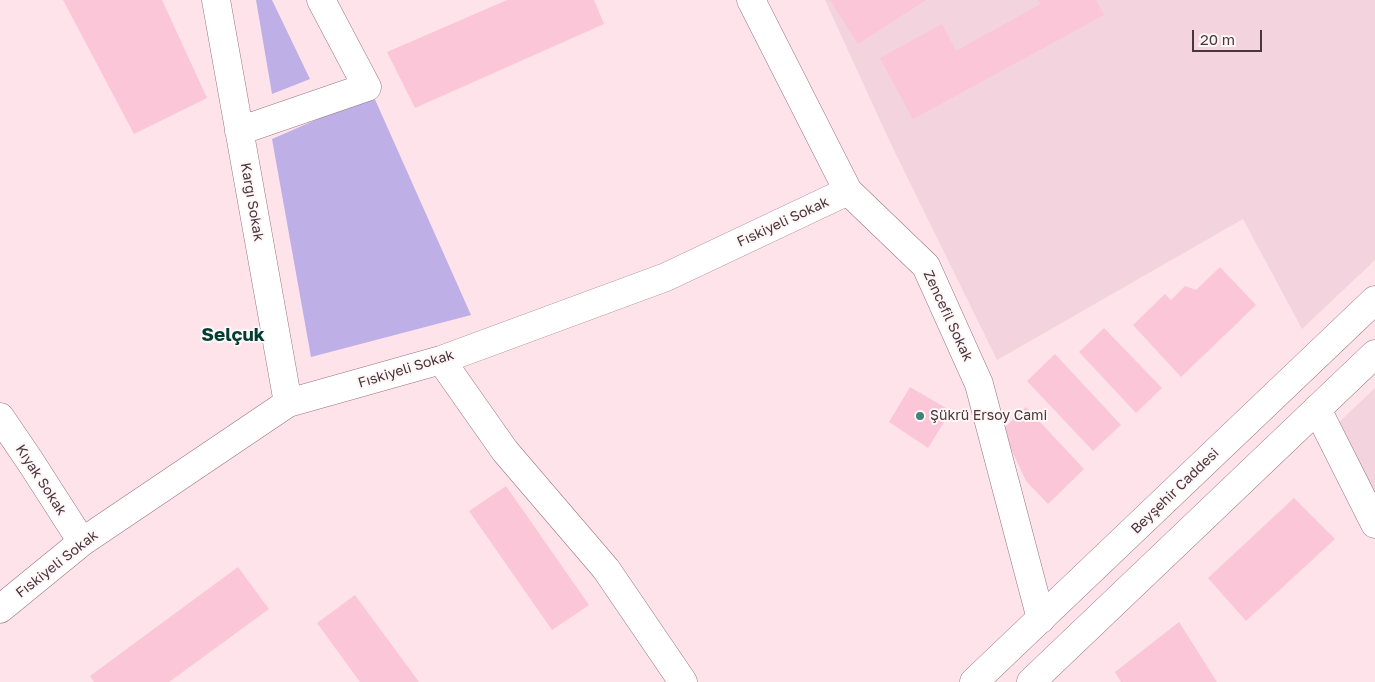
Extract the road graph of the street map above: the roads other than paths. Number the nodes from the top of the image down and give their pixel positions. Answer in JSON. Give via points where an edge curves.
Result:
{"nodes":[{"id":1,"x":216,"y":0,"type":"edge"},
{"id":2,"x":321,"y":0,"type":"edge"},
{"id":3,"x":752,"y":0,"type":"edge"},
{"id":4,"x":239,"y":132,"type":"junction"},
{"id":5,"x":848,"y":191,"type":"junction"},
{"id":6,"x":1375,"y":300,"type":"edge"},
{"id":7,"x":1375,"y":354,"type":"edge"},
{"id":8,"x":441,"y":360,"type":"junction"},
{"id":9,"x":288,"y":403,"type":"junction"},
{"id":10,"x":1317,"y":409,"type":"junction"},
{"id":11,"x":0,"y":417,"type":"edge"},
{"id":12,"x":1375,"y":524,"type":"edge"},
{"id":13,"x":82,"y":542,"type":"junction"},
{"id":14,"x":0,"y":609,"type":"edge"},
{"id":15,"x":1041,"y":618,"type":"junction"},
{"id":16,"x":683,"y":682,"type":"edge"},
{"id":17,"x":974,"y":682,"type":"edge"},
{"id":18,"x":1031,"y":682,"type":"edge"}],
"edges":[{"from":1,"to":4,"type":"street","name":"Kargı Sokak"},
{"from":2,"to":4,"type":"street","via":[[366,87]]},
{"from":3,"to":5,"type":"street","name":"Zencefil Sokak"},
{"from":4,"to":9,"type":"street","name":"Kargı Sokak"},
{"from":5,"to":8,"type":"street","name":"Fıskiyeli Sokak","via":[[666,277]]},
{"from":5,"to":15,"type":"street","name":"Zencefil Sokak","via":[[926,266],[978,384]]},
{"from":6,"to":15,"type":"street","name":"Beyşehir Caddesi"},
{"from":7,"to":10,"type":"street"},
{"from":8,"to":9,"type":"street","name":"Fıskiyeli Sokak"},
{"from":8,"to":16,"type":"street","via":[[505,451],[606,569]]},
{"from":9,"to":13,"type":"street","name":"Fıskiyeli Sokak"},
{"from":10,"to":12,"type":"street"},
{"from":10,"to":18,"type":"street"},
{"from":11,"to":13,"type":"street","name":"Kıyak Sokak"},
{"from":13,"to":14,"type":"street","name":"Fıskiyeli Sokak"},
{"from":15,"to":17,"type":"street","name":"Beyşehir Caddesi"}]}
